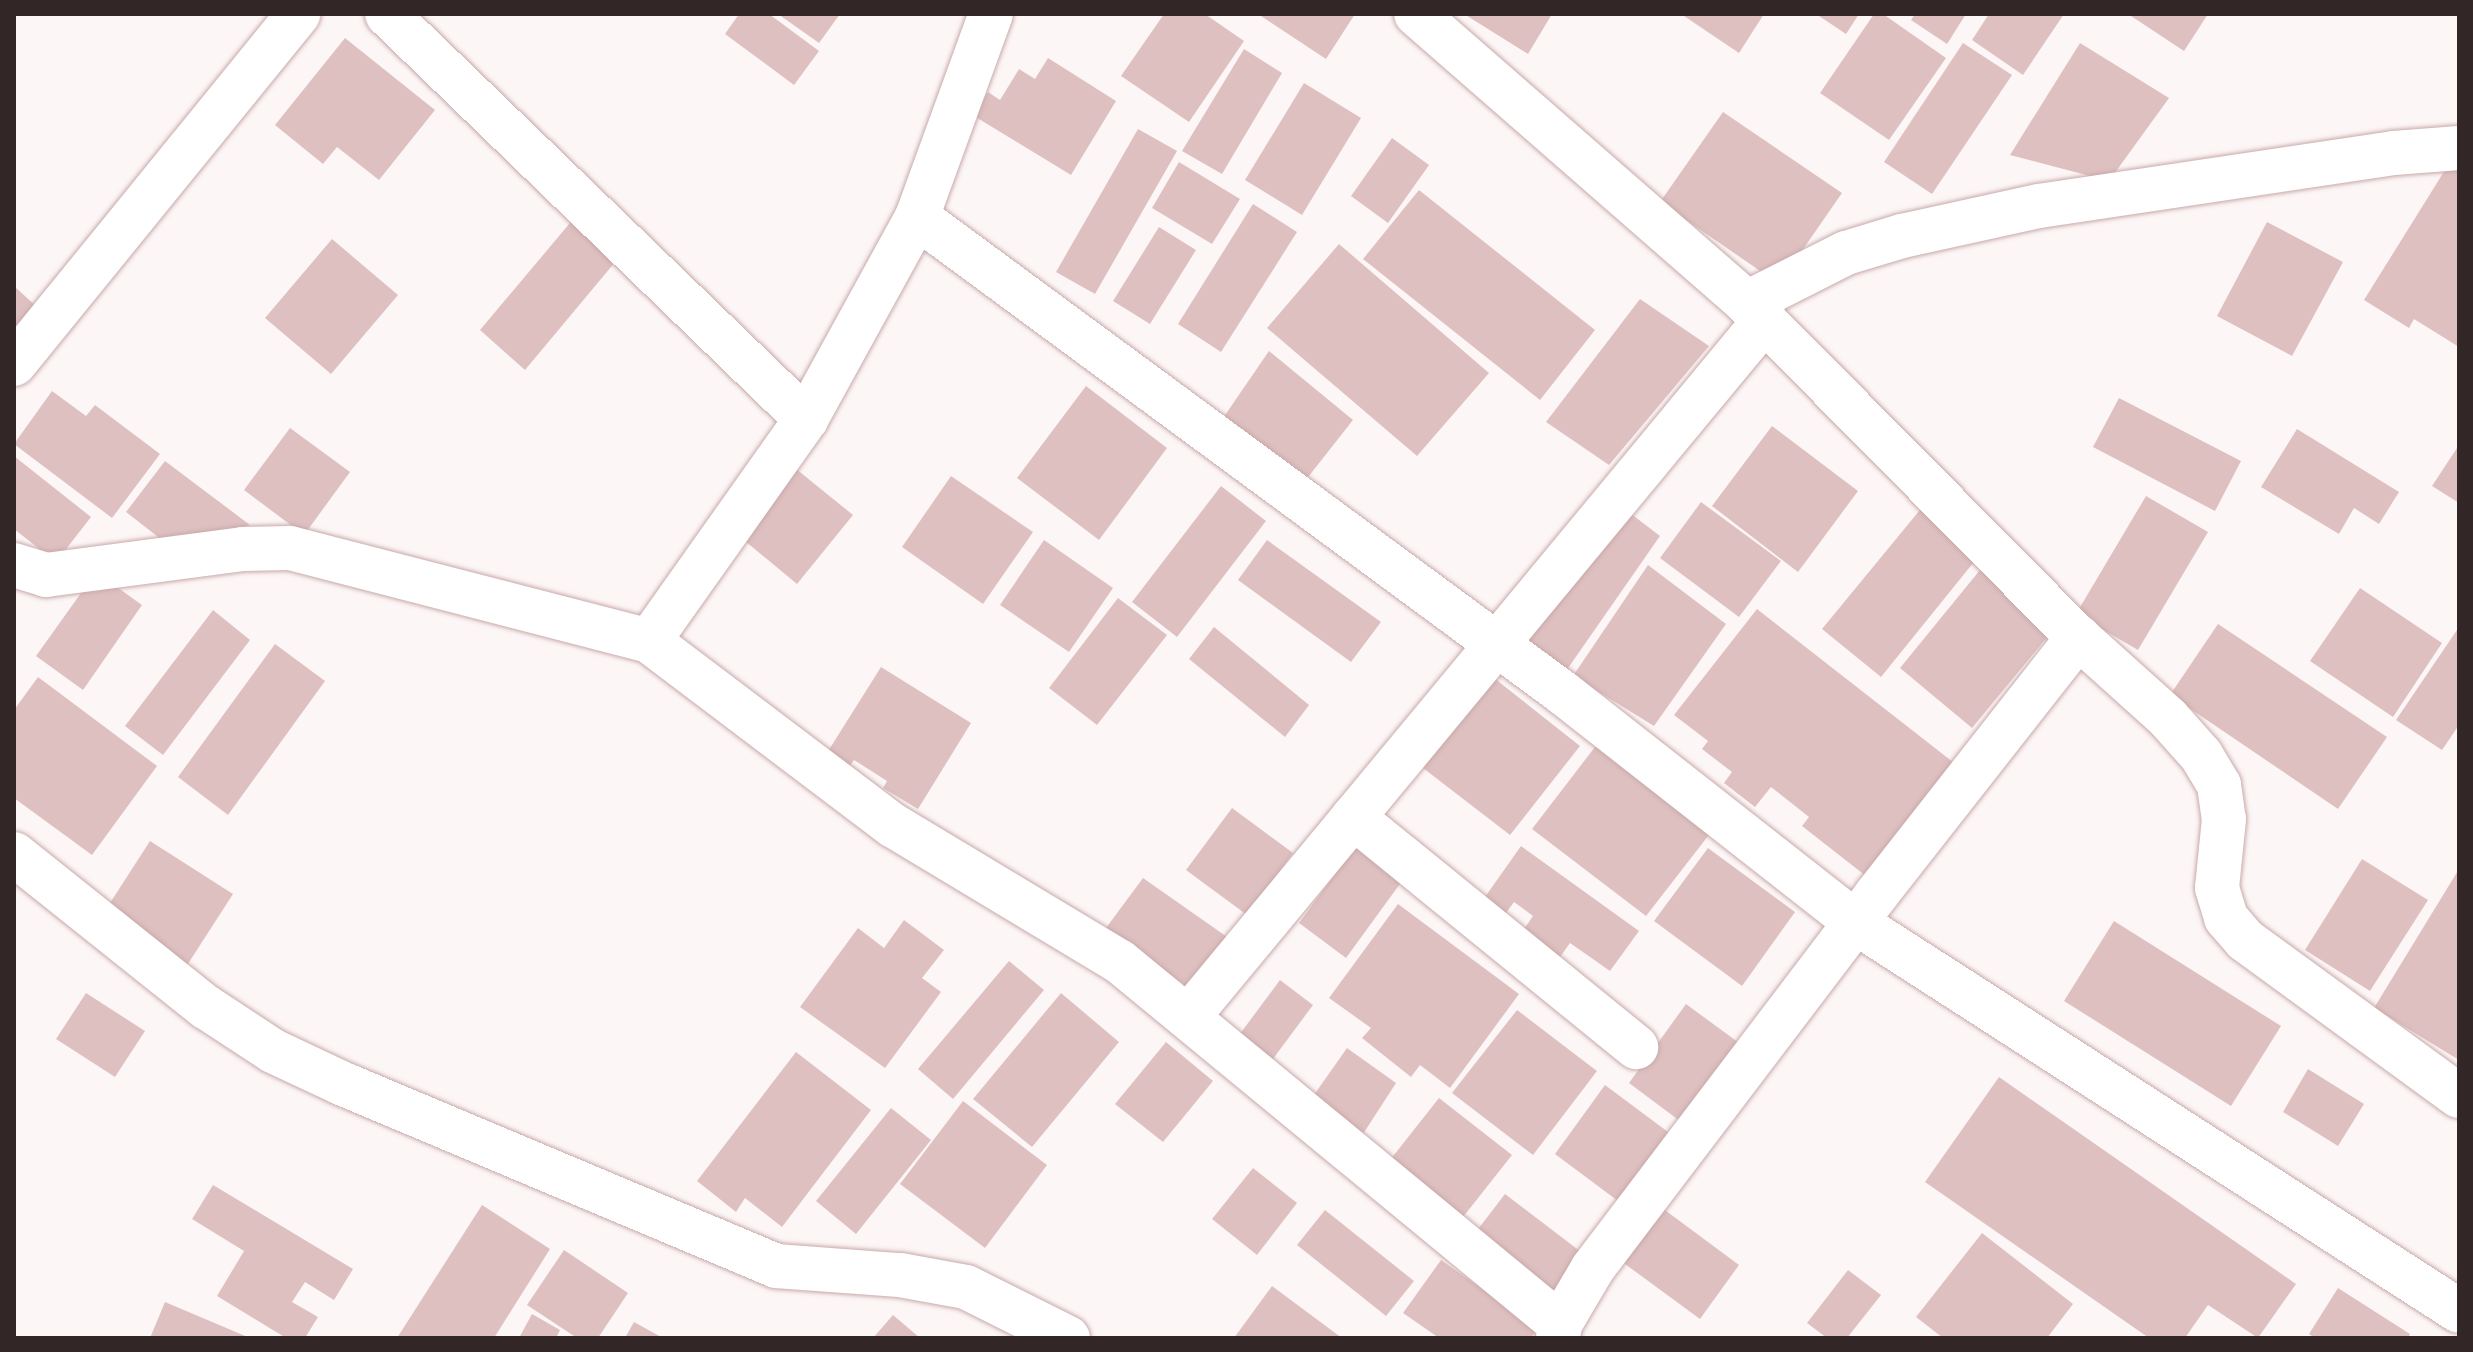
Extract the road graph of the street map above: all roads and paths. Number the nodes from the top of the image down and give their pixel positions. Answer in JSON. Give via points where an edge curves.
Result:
{"nodes":[{"id":1,"x":298,"y":14,"type":"edge"},
{"id":2,"x":387,"y":14,"type":"edge"},
{"id":3,"x":991,"y":14,"type":"edge"},
{"id":4,"x":1416,"y":14,"type":"edge"},
{"id":5,"x":2459,"y":148,"type":"edge"},
{"id":6,"x":917,"y":217,"type":"junction"},
{"id":7,"x":1756,"y":312,"type":"junction"},
{"id":8,"x":14,"y":364,"type":"edge"},
{"id":9,"x":806,"y":419,"type":"junction"},
{"id":10,"x":14,"y":565,"type":"edge"},
{"id":11,"x":2078,"y":637,"type":"junction"},
{"id":12,"x":649,"y":641,"type":"junction"},
{"id":13,"x":1495,"y":643,"type":"junction"},
{"id":14,"x":1353,"y":817,"type":"junction"},
{"id":15,"x":14,"y":854,"type":"edge"},
{"id":16,"x":1855,"y":922,"type":"junction"},
{"id":17,"x":1188,"y":1017,"type":"junction"},
{"id":18,"x":1636,"y":1047,"type":"dead end"},
{"id":19,"x":2459,"y":1096,"type":"edge"},
{"id":20,"x":2459,"y":1311,"type":"edge"},
{"id":21,"x":1559,"y":1331,"type":"edge"},
{"id":22,"x":1068,"y":1338,"type":"edge"}],
"edges":[{"from":1,"to":8,"type":"street"},
{"from":2,"to":9,"type":"street"},
{"from":3,"to":6,"type":"street"},
{"from":4,"to":7,"type":"street"},
{"from":5,"to":7,"type":"street","via":[[2378,155],[1978,219],[1846,253]]},
{"from":6,"to":9,"type":"street"},
{"from":6,"to":13,"type":"street"},
{"from":7,"to":11,"type":"street"},
{"from":7,"to":13,"type":"street"},
{"from":9,"to":12,"type":"street"},
{"from":10,"to":12,"type":"street","via":[[46,575],[243,549],[290,548]]},
{"from":11,"to":16,"type":"street"},
{"from":11,"to":19,"type":"street","via":[[2168,718],[2219,785],[2224,819],[2217,888],[2226,918],[2245,940]]},
{"from":12,"to":17,"type":"street","via":[[894,826],[1119,961]]},
{"from":13,"to":14,"type":"street"},
{"from":13,"to":16,"type":"street"},
{"from":14,"to":17,"type":"street"},
{"from":14,"to":18,"type":"street"},
{"from":15,"to":22,"type":"street","via":[[206,1007],[273,1051],[341,1083],[776,1266],[900,1275],[966,1287]]},
{"from":16,"to":20,"type":"street"},
{"from":16,"to":21,"type":"street","via":[[1593,1268]]},
{"from":17,"to":21,"type":"street"}]}
